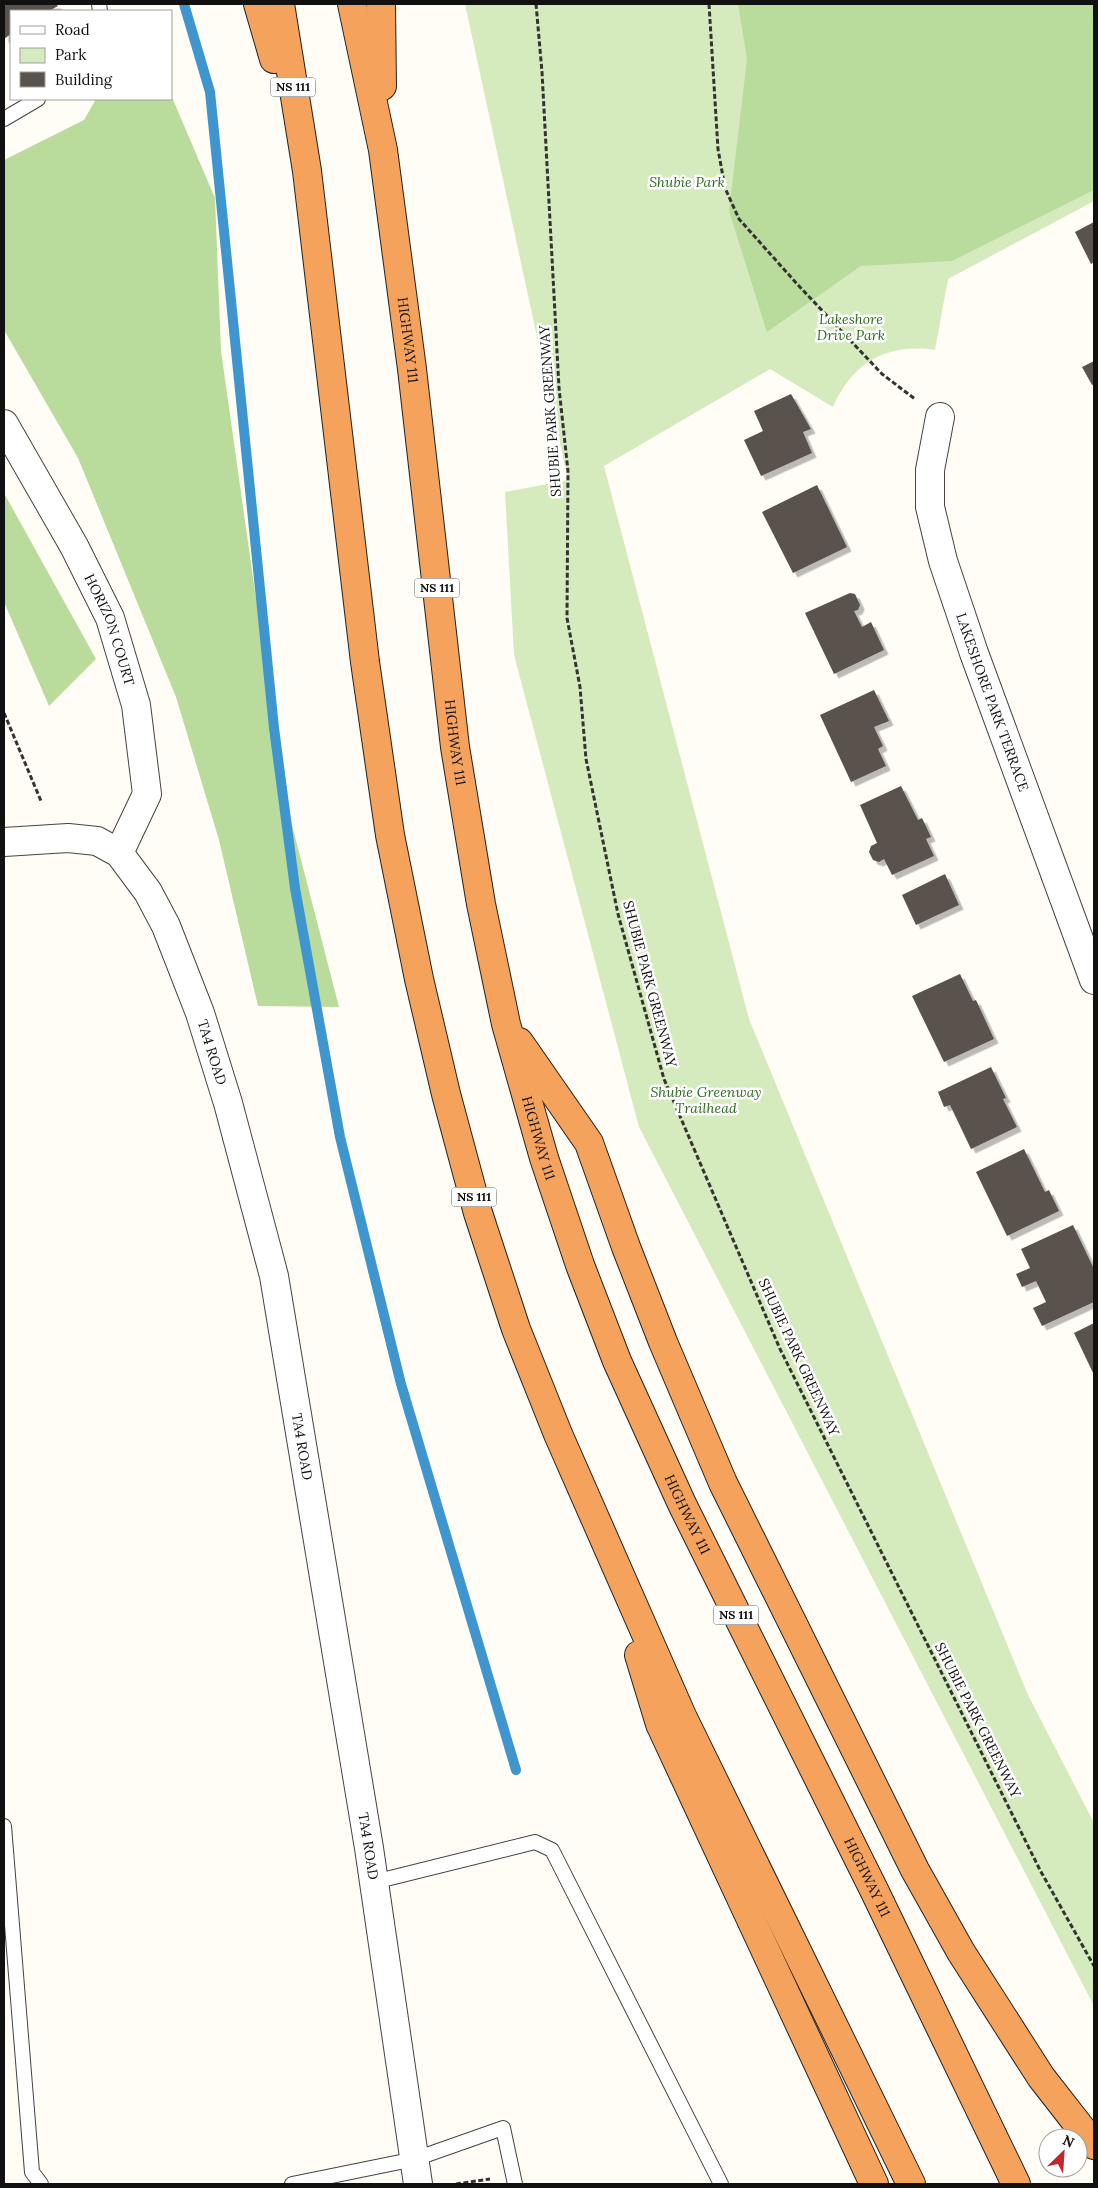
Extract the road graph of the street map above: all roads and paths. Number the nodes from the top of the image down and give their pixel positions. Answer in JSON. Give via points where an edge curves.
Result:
{"nodes":[{"id":1,"x":258,"y":4,"type":"edge"},
{"id":2,"x":280,"y":4,"type":"edge"},
{"id":3,"x":352,"y":4,"type":"edge"},
{"id":4,"x":381,"y":4,"type":"edge"},
{"id":5,"x":536,"y":4,"type":"edge"},
{"id":6,"x":708,"y":4,"type":"edge"},
{"id":7,"x":36,"y":100,"type":"edge"},
{"id":8,"x":4,"y":118,"type":"edge"},
{"id":9,"x":383,"y":150,"type":"junction"},
{"id":10,"x":306,"y":171,"type":"junction"},
{"id":11,"x":940,"y":417,"type":"joint"},
{"id":12,"x":4,"y":424,"type":"edge"},
{"id":13,"x":4,"y":713,"type":"edge"},
{"id":14,"x":41,"y":801,"type":"dead end"},
{"id":15,"x":4,"y":842,"type":"edge"},
{"id":16,"x":119,"y":852,"type":"junction"},
{"id":17,"x":1094,"y":980,"type":"edge"},
{"id":18,"x":506,"y":1024,"type":"junction"},
{"id":19,"x":606,"y":1544,"type":"junction"},
{"id":20,"x":4,"y":1826,"type":"edge"},
{"id":21,"x":374,"y":1882,"type":"junction"},
{"id":22,"x":1094,"y":1966,"type":"edge"},
{"id":23,"x":1094,"y":2145,"type":"edge"},
{"id":24,"x":416,"y":2172,"type":"edge"},
{"id":25,"x":514,"y":2180,"type":"edge"},
{"id":26,"x":41,"y":2184,"type":"edge"},
{"id":27,"x":292,"y":2184,"type":"edge"},
{"id":28,"x":456,"y":2184,"type":"edge"},
{"id":29,"x":721,"y":2184,"type":"edge"},
{"id":30,"x":874,"y":2184,"type":"edge"},
{"id":31,"x":911,"y":2184,"type":"edge"},
{"id":32,"x":1016,"y":2184,"type":"edge"}],
"edges":[{"from":1,"to":10,"type":"highway"},
{"from":2,"to":10,"type":"highway","number":"NS 111"},
{"from":3,"to":9,"type":"highway","name":"HIGHWAY 111","number":"NS 111"},
{"from":4,"to":9,"type":"highway"},
{"from":5,"to":22,"type":"path","name":"SHUBIE PARK GREENWAY","via":[[559,388],[568,470],[567,618],[580,687],[586,759],[618,914],[664,1079],[780,1348],[1040,1870]]},
{"from":6,"to":11,"type":"path","via":[[718,149],[725,188],[739,219],[882,374]]},
{"from":7,"to":8,"type":"lane"},
{"from":9,"to":18,"type":"highway","name":"HIGHWAY 111","number":"NS 111","via":[[412,369],[455,747],[481,904]]},
{"from":10,"to":19,"type":"highway","number":"NS 111","via":[[365,662],[390,835],[419,979],[478,1213],[516,1329]]},
{"from":11,"to":17,"type":"street","name":"LAKESHORE PARK TERRACE","via":[[930,470],[930,507],[943,562]]},
{"from":12,"to":16,"type":"street","name":"HORIZON COURT","via":[[74,546],[110,618],[136,705],[147,794]]},
{"from":13,"to":14,"type":"path"},
{"from":15,"to":16,"type":"street","name":"TA4 ROAD","via":[[68,838],[97,841]]},
{"from":16,"to":21,"type":"street","name":"TA4 ROAD","via":[[148,892],[166,926],[200,1013],[274,1276]]},
{"from":18,"to":23,"type":"highway","via":[[589,1143],[659,1333],[723,1482],[915,1870],[961,1952],[1042,2077]]},
{"from":18,"to":32,"type":"highway","name":"HIGHWAY 111","number":"NS 111","via":[[544,1158],[617,1361],[686,1512]]},
{"from":19,"to":30,"type":"highway","via":[[660,1724]]},
{"from":19,"to":31,"type":"highway","number":"NS 111","via":[[682,1716]]},
{"from":20,"to":26,"type":"lane","via":[[32,2172]]},
{"from":21,"to":24,"type":"street","name":"TA4 ROAD"},
{"from":21,"to":29,"type":"lane","via":[[535,1842],[552,1850]]},
{"from":24,"to":25,"type":"lane","via":[[503,2128]]},
{"from":24,"to":27,"type":"lane"},
{"from":25,"to":28,"type":"path"}]}
